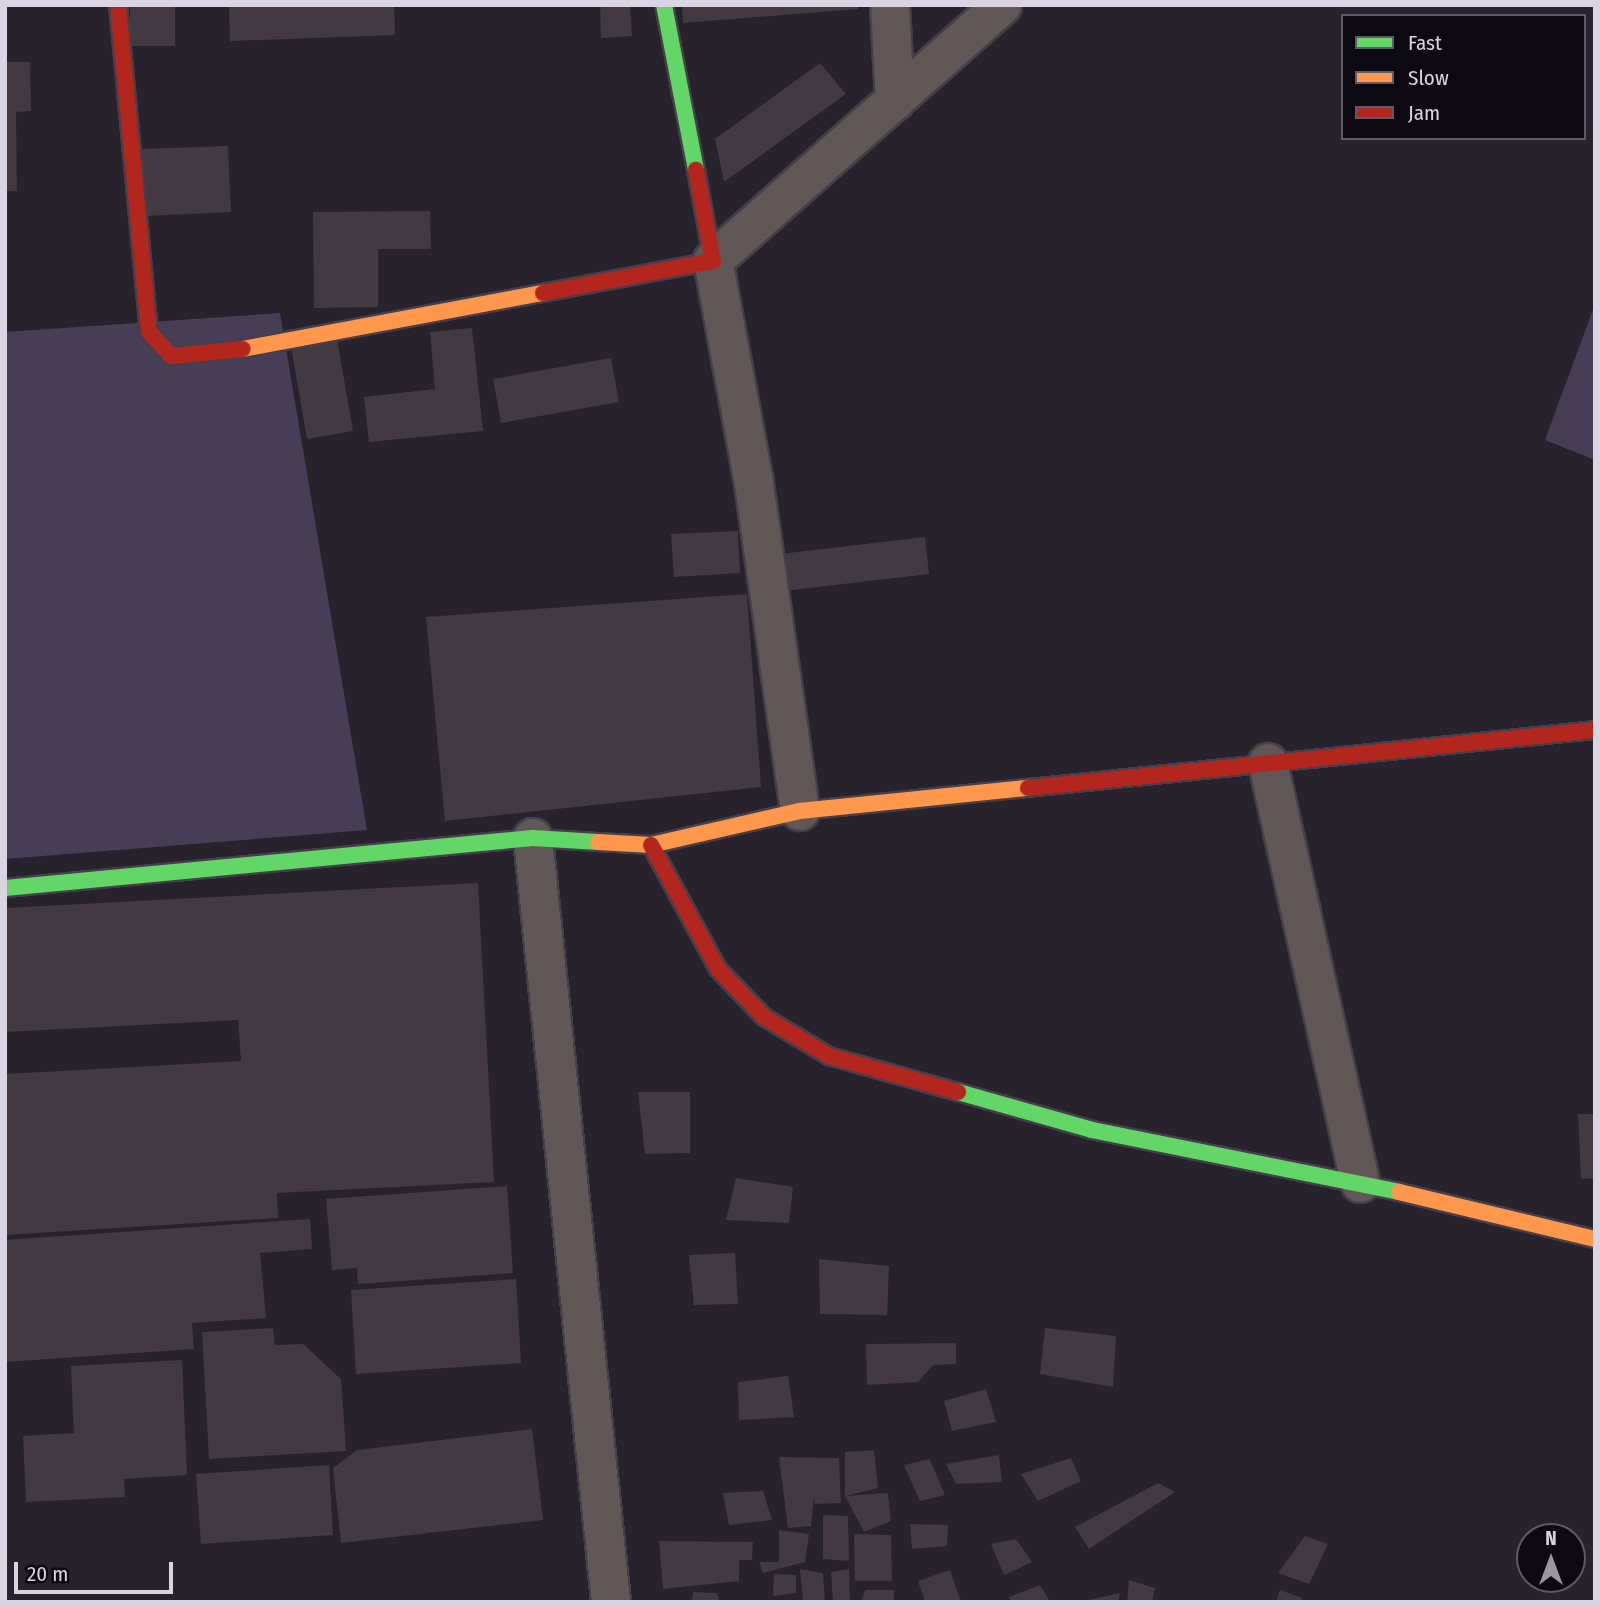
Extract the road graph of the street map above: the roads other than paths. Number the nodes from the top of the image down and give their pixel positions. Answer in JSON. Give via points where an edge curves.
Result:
{"nodes":[{"id":1,"x":118,"y":5,"type":"edge"},
{"id":2,"x":664,"y":5,"type":"edge"},
{"id":3,"x":890,"y":5,"type":"edge"},
{"id":4,"x":1002,"y":5,"type":"edge"},
{"id":5,"x":895,"y":102,"type":"junction"},
{"id":6,"x":713,"y":261,"type":"junction"},
{"id":7,"x":1595,"y":730,"type":"edge"},
{"id":8,"x":1268,"y":763,"type":"junction"},
{"id":9,"x":800,"y":811,"type":"junction"},
{"id":10,"x":533,"y":838,"type":"junction"},
{"id":11,"x":651,"y":845,"type":"junction"},
{"id":12,"x":5,"y":888,"type":"edge"},
{"id":13,"x":1360,"y":1183,"type":"junction"},
{"id":14,"x":1595,"y":1240,"type":"edge"},
{"id":15,"x":611,"y":1602,"type":"edge"}],
"edges":[{"from":1,"to":6,"type":"street","via":[[149,332],[171,356],[203,356]]},
{"from":2,"to":6,"type":"street"},
{"from":3,"to":5,"type":"street"},
{"from":4,"to":5,"type":"street"},
{"from":5,"to":6,"type":"street"},
{"from":6,"to":9,"type":"street","via":[[753,478]]},
{"from":7,"to":8,"type":"street"},
{"from":8,"to":9,"type":"street"},
{"from":8,"to":13,"type":"street"},
{"from":9,"to":11,"type":"street"},
{"from":10,"to":11,"type":"street"},
{"from":10,"to":12,"type":"street"},
{"from":10,"to":15,"type":"street"},
{"from":11,"to":13,"type":"street","via":[[718,969],[764,1017],[829,1056],[1092,1130]]},
{"from":13,"to":14,"type":"street"}]}
